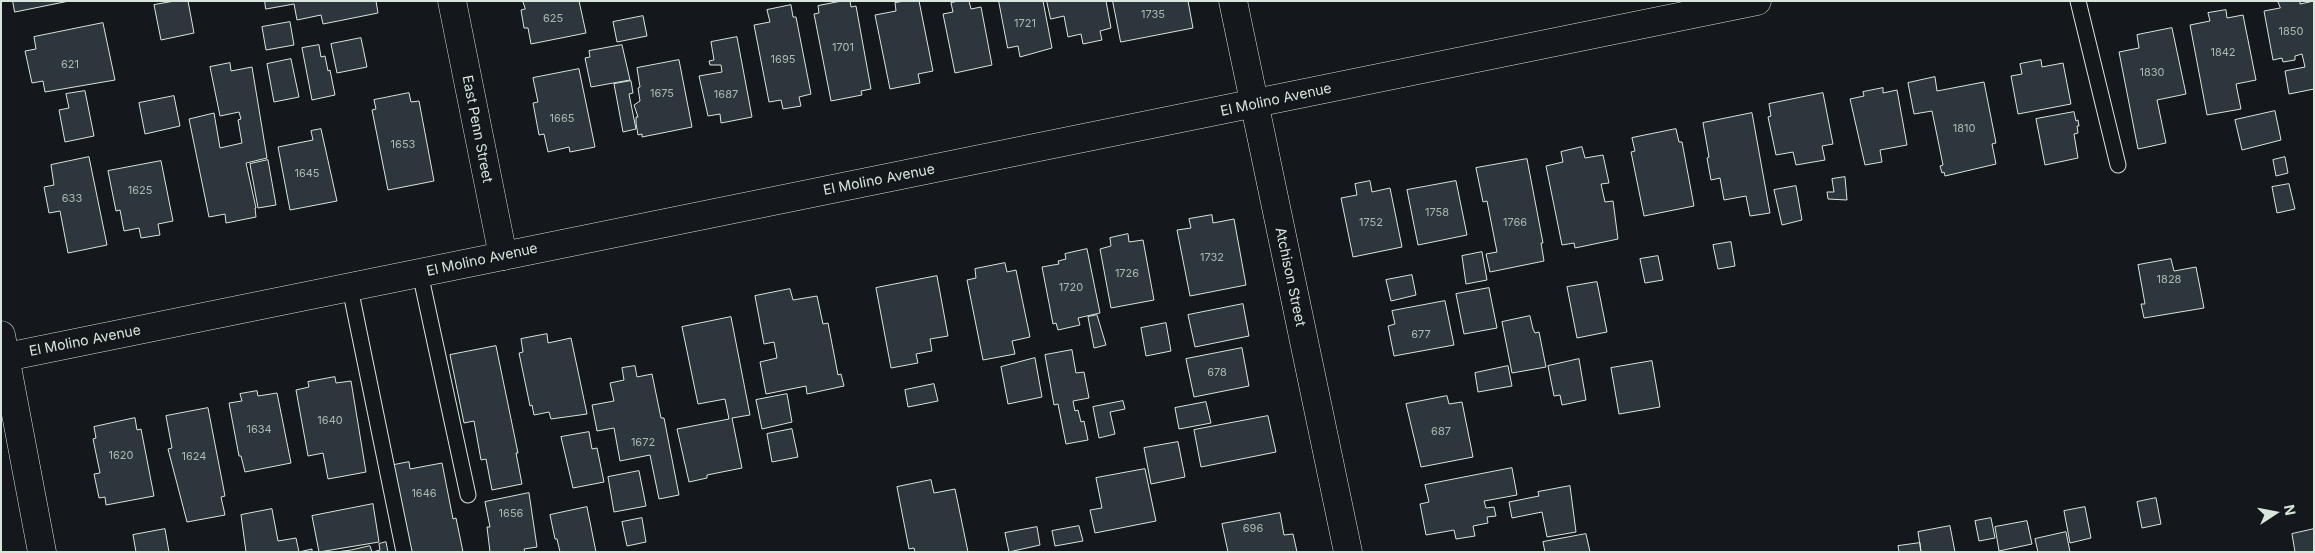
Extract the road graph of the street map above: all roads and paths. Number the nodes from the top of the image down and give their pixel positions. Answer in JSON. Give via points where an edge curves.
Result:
{"nodes":[{"id":1,"x":452,"y":1,"type":"edge"},
{"id":2,"x":1233,"y":1,"type":"edge"},
{"id":3,"x":1757,"y":1,"type":"edge"},
{"id":4,"x":2078,"y":1,"type":"edge"},
{"id":5,"x":1254,"y":105,"type":"junction"},
{"id":6,"x":2118,"y":165,"type":"dead end"},
{"id":7,"x":502,"y":256,"type":"junction"},
{"id":8,"x":420,"y":273,"type":"junction"},
{"id":9,"x":350,"y":288,"type":"junction"},
{"id":10,"x":3,"y":350,"type":"edge"},
{"id":11,"x":468,"y":496,"type":"dead end"},
{"id":12,"x":42,"y":552,"type":"edge"},
{"id":13,"x":404,"y":552,"type":"edge"},
{"id":14,"x":1348,"y":552,"type":"edge"}],
"edges":[{"from":1,"to":7,"type":"street","name":"East Penn Street"},
{"from":2,"to":5,"type":"street","name":"Atchison Street"},
{"from":3,"to":5,"type":"street","name":"El Molino Avenue"},
{"from":4,"to":6,"type":"lane"},
{"from":5,"to":7,"type":"street","name":"El Molino Avenue"},
{"from":5,"to":14,"type":"street","name":"Atchison Street"},
{"from":7,"to":8,"type":"street","name":"El Molino Avenue"},
{"from":8,"to":9,"type":"street","name":"El Molino Avenue"},
{"from":8,"to":11,"type":"lane"},
{"from":9,"to":10,"type":"street","name":"El Molino Avenue"},
{"from":9,"to":13,"type":"lane"},
{"from":10,"to":12,"type":"street"}]}
